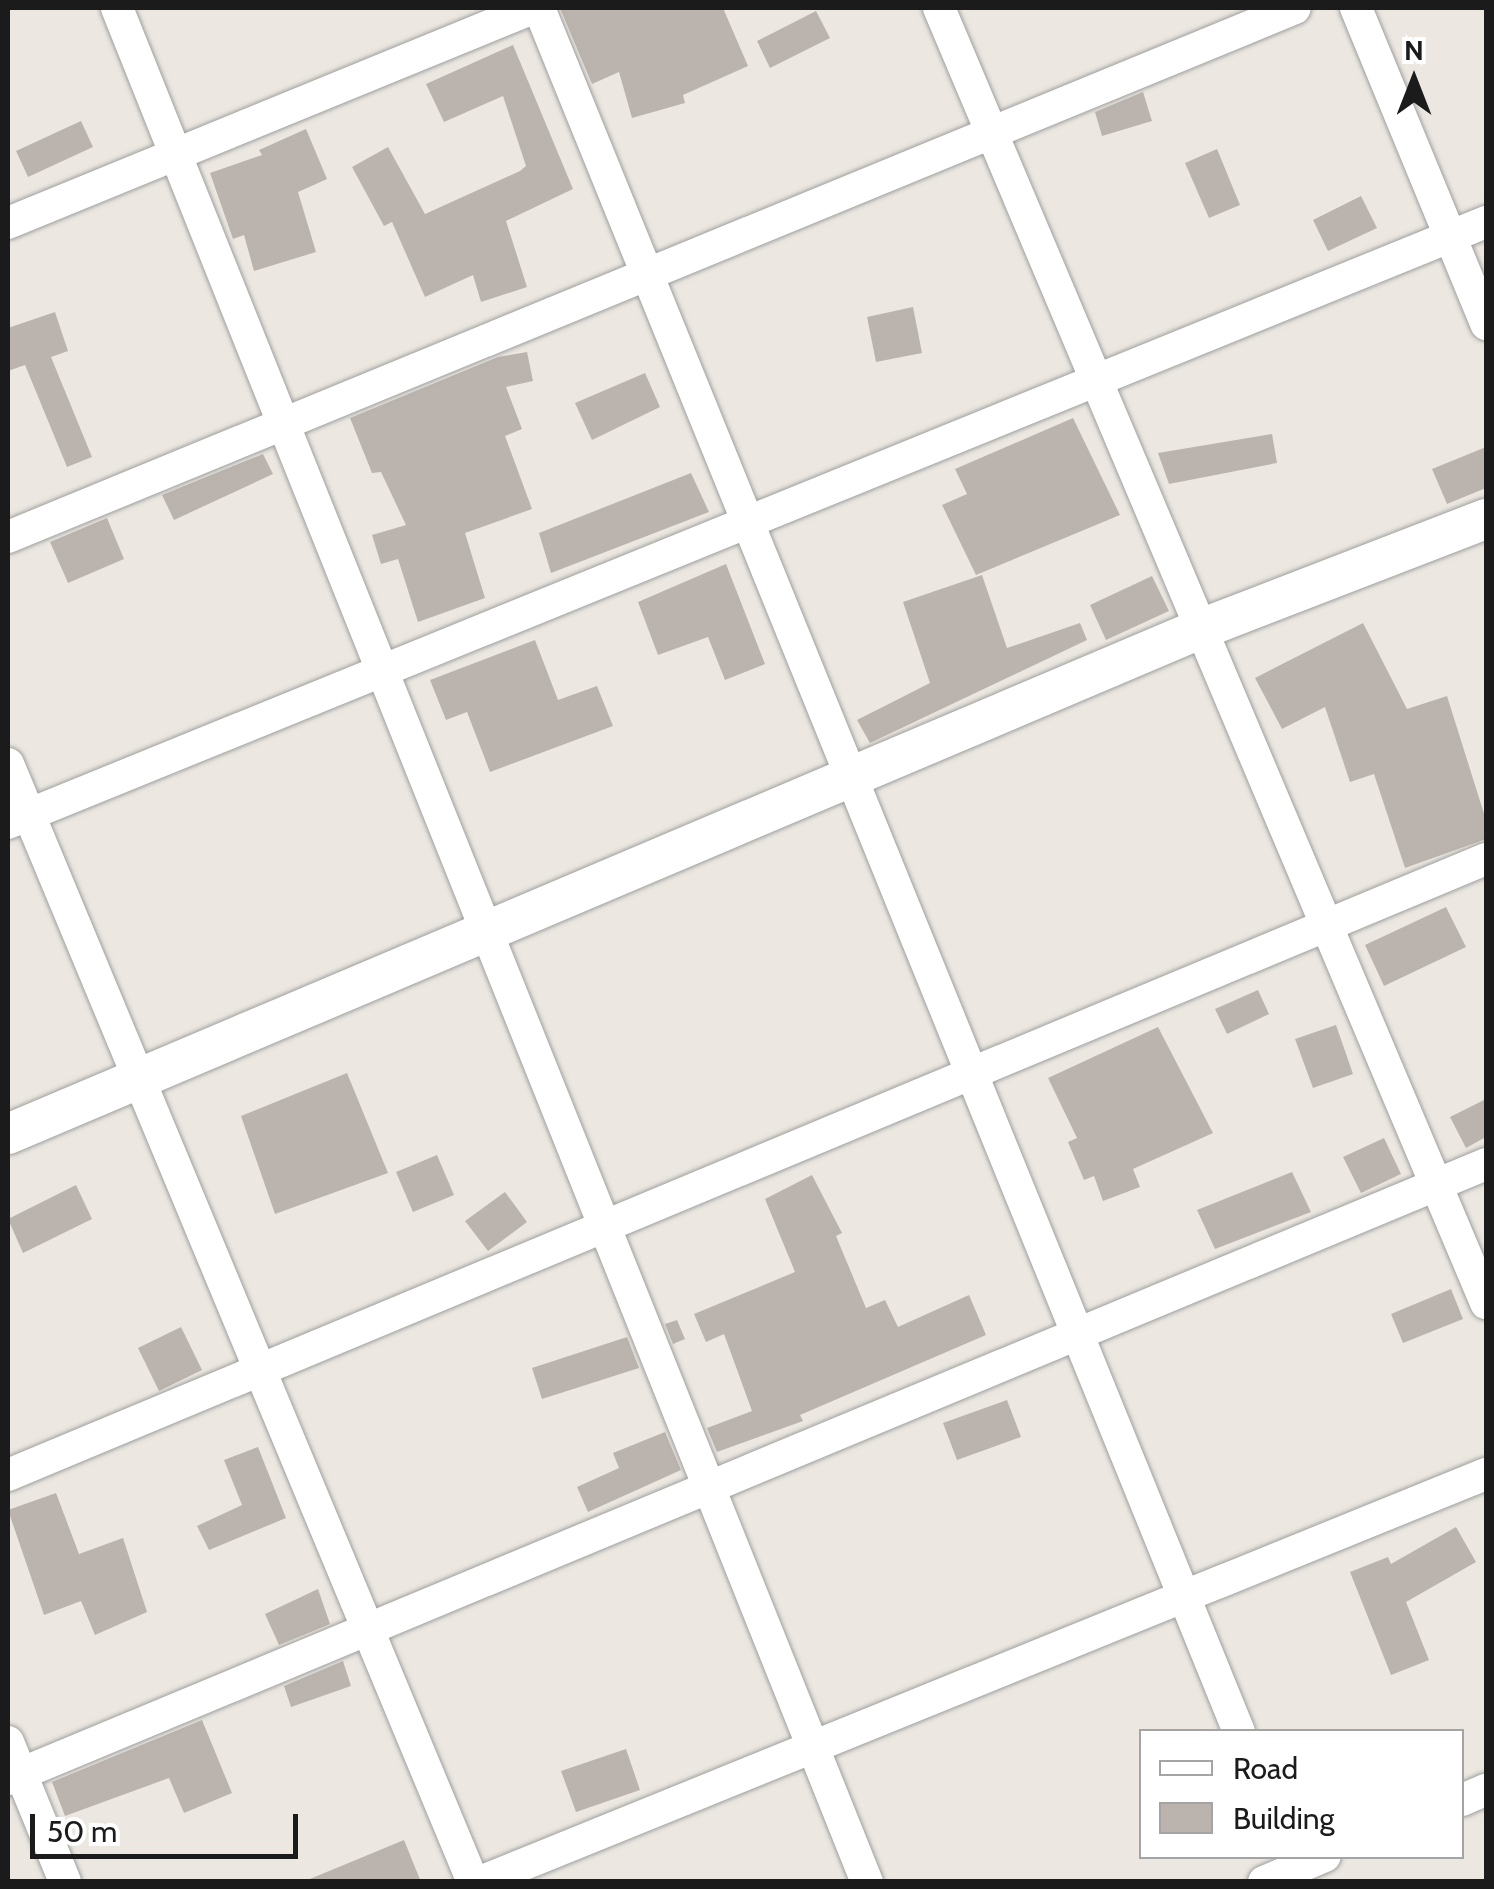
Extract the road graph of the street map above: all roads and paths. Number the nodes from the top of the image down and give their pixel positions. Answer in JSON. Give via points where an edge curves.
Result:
{"nodes":[{"id":1,"x":118,"y":8,"type":"edge"},
{"id":2,"x":536,"y":8,"type":"edge"},
{"id":3,"x":939,"y":8,"type":"edge"},
{"id":4,"x":1295,"y":8,"type":"edge"},
{"id":5,"x":1356,"y":8,"type":"edge"},
{"id":6,"x":992,"y":132,"type":"junction"},
{"id":7,"x":176,"y":154,"type":"junction"},
{"id":8,"x":1486,"y":222,"type":"edge"},
{"id":9,"x":8,"y":223,"type":"edge"},
{"id":10,"x":1450,"y":236,"type":"junction"},
{"id":11,"x":647,"y":274,"type":"junction"},
{"id":12,"x":1486,"y":324,"type":"edge"},
{"id":13,"x":1096,"y":380,"type":"junction"},
{"id":14,"x":284,"y":423,"type":"junction"},
{"id":15,"x":1486,"y":519,"type":"edge"},
{"id":16,"x":748,"y":522,"type":"junction"},
{"id":17,"x":8,"y":537,"type":"edge"},
{"id":18,"x":1201,"y":628,"type":"junction"},
{"id":19,"x":383,"y":670,"type":"junction"},
{"id":20,"x":8,"y":764,"type":"edge"},
{"id":21,"x":852,"y":776,"type":"junction"},
{"id":22,"x":18,"y":819,"type":"edge"},
{"id":23,"x":1486,"y":860,"type":"edge"},
{"id":24,"x":1327,"y":926,"type":"junction"},
{"id":25,"x":487,"y":931,"type":"junction"},
{"id":26,"x":972,"y":1074,"type":"junction"},
{"id":27,"x":138,"y":1078,"type":"junction"},
{"id":28,"x":8,"y":1134,"type":"edge"},
{"id":29,"x":1486,"y":1164,"type":"edge"},
{"id":30,"x":1436,"y":1185,"type":"junction"},
{"id":31,"x":605,"y":1227,"type":"junction"},
{"id":32,"x":1486,"y":1303,"type":"edge"},
{"id":33,"x":1078,"y":1334,"type":"junction"},
{"id":34,"x":260,"y":1370,"type":"junction"},
{"id":35,"x":1486,"y":1474,"type":"edge"},
{"id":36,"x":8,"y":1475,"type":"edge"},
{"id":37,"x":709,"y":1487,"type":"junction"},
{"id":38,"x":1184,"y":1596,"type":"junction"},
{"id":39,"x":368,"y":1629,"type":"junction"},
{"id":40,"x":1239,"y":1729,"type":"edge"},
{"id":41,"x":8,"y":1742,"type":"edge"},
{"id":42,"x":813,"y":1746,"type":"junction"},
{"id":43,"x":14,"y":1776,"type":"edge"},
{"id":44,"x":1302,"y":1866,"type":"edge"},
{"id":45,"x":65,"y":1882,"type":"edge"},
{"id":46,"x":476,"y":1882,"type":"edge"},
{"id":47,"x":867,"y":1882,"type":"edge"},
{"id":48,"x":1264,"y":1882,"type":"edge"}],
"edges":[{"from":1,"to":7,"type":"street"},
{"from":2,"to":7,"type":"street"},
{"from":2,"to":11,"type":"street"},
{"from":3,"to":6,"type":"street"},
{"from":4,"to":6,"type":"street"},
{"from":5,"to":10,"type":"street"},
{"from":6,"to":11,"type":"street"},
{"from":6,"to":13,"type":"street"},
{"from":7,"to":9,"type":"street"},
{"from":7,"to":14,"type":"street"},
{"from":8,"to":10,"type":"street"},
{"from":10,"to":12,"type":"street"},
{"from":10,"to":13,"type":"street"},
{"from":11,"to":14,"type":"street"},
{"from":11,"to":16,"type":"street"},
{"from":13,"to":16,"type":"street"},
{"from":13,"to":18,"type":"street"},
{"from":14,"to":17,"type":"street"},
{"from":14,"to":19,"type":"street"},
{"from":15,"to":18,"type":"street"},
{"from":16,"to":19,"type":"street"},
{"from":16,"to":21,"type":"street"},
{"from":18,"to":21,"type":"street"},
{"from":18,"to":24,"type":"street"},
{"from":19,"to":22,"type":"street"},
{"from":19,"to":25,"type":"street"},
{"from":20,"to":22,"type":"street"},
{"from":21,"to":25,"type":"street"},
{"from":21,"to":26,"type":"street"},
{"from":22,"to":27,"type":"street"},
{"from":23,"to":24,"type":"street"},
{"from":24,"to":26,"type":"street"},
{"from":24,"to":30,"type":"street"},
{"from":25,"to":27,"type":"street"},
{"from":25,"to":31,"type":"street"},
{"from":26,"to":31,"type":"street"},
{"from":26,"to":33,"type":"street"},
{"from":27,"to":28,"type":"street"},
{"from":27,"to":34,"type":"street"},
{"from":29,"to":30,"type":"street"},
{"from":30,"to":32,"type":"street"},
{"from":30,"to":33,"type":"street"},
{"from":31,"to":34,"type":"street"},
{"from":31,"to":37,"type":"street"},
{"from":33,"to":37,"type":"street"},
{"from":33,"to":38,"type":"street"},
{"from":34,"to":36,"type":"street"},
{"from":34,"to":39,"type":"street"},
{"from":35,"to":38,"type":"street"},
{"from":37,"to":39,"type":"street"},
{"from":37,"to":42,"type":"street"},
{"from":38,"to":40,"type":"street"},
{"from":38,"to":42,"type":"street"},
{"from":39,"to":43,"type":"street"},
{"from":39,"to":46,"type":"street"},
{"from":41,"to":43,"type":"street"},
{"from":42,"to":46,"type":"street"},
{"from":42,"to":47,"type":"street"},
{"from":43,"to":45,"type":"street"},
{"from":44,"to":48,"type":"street"}]}
